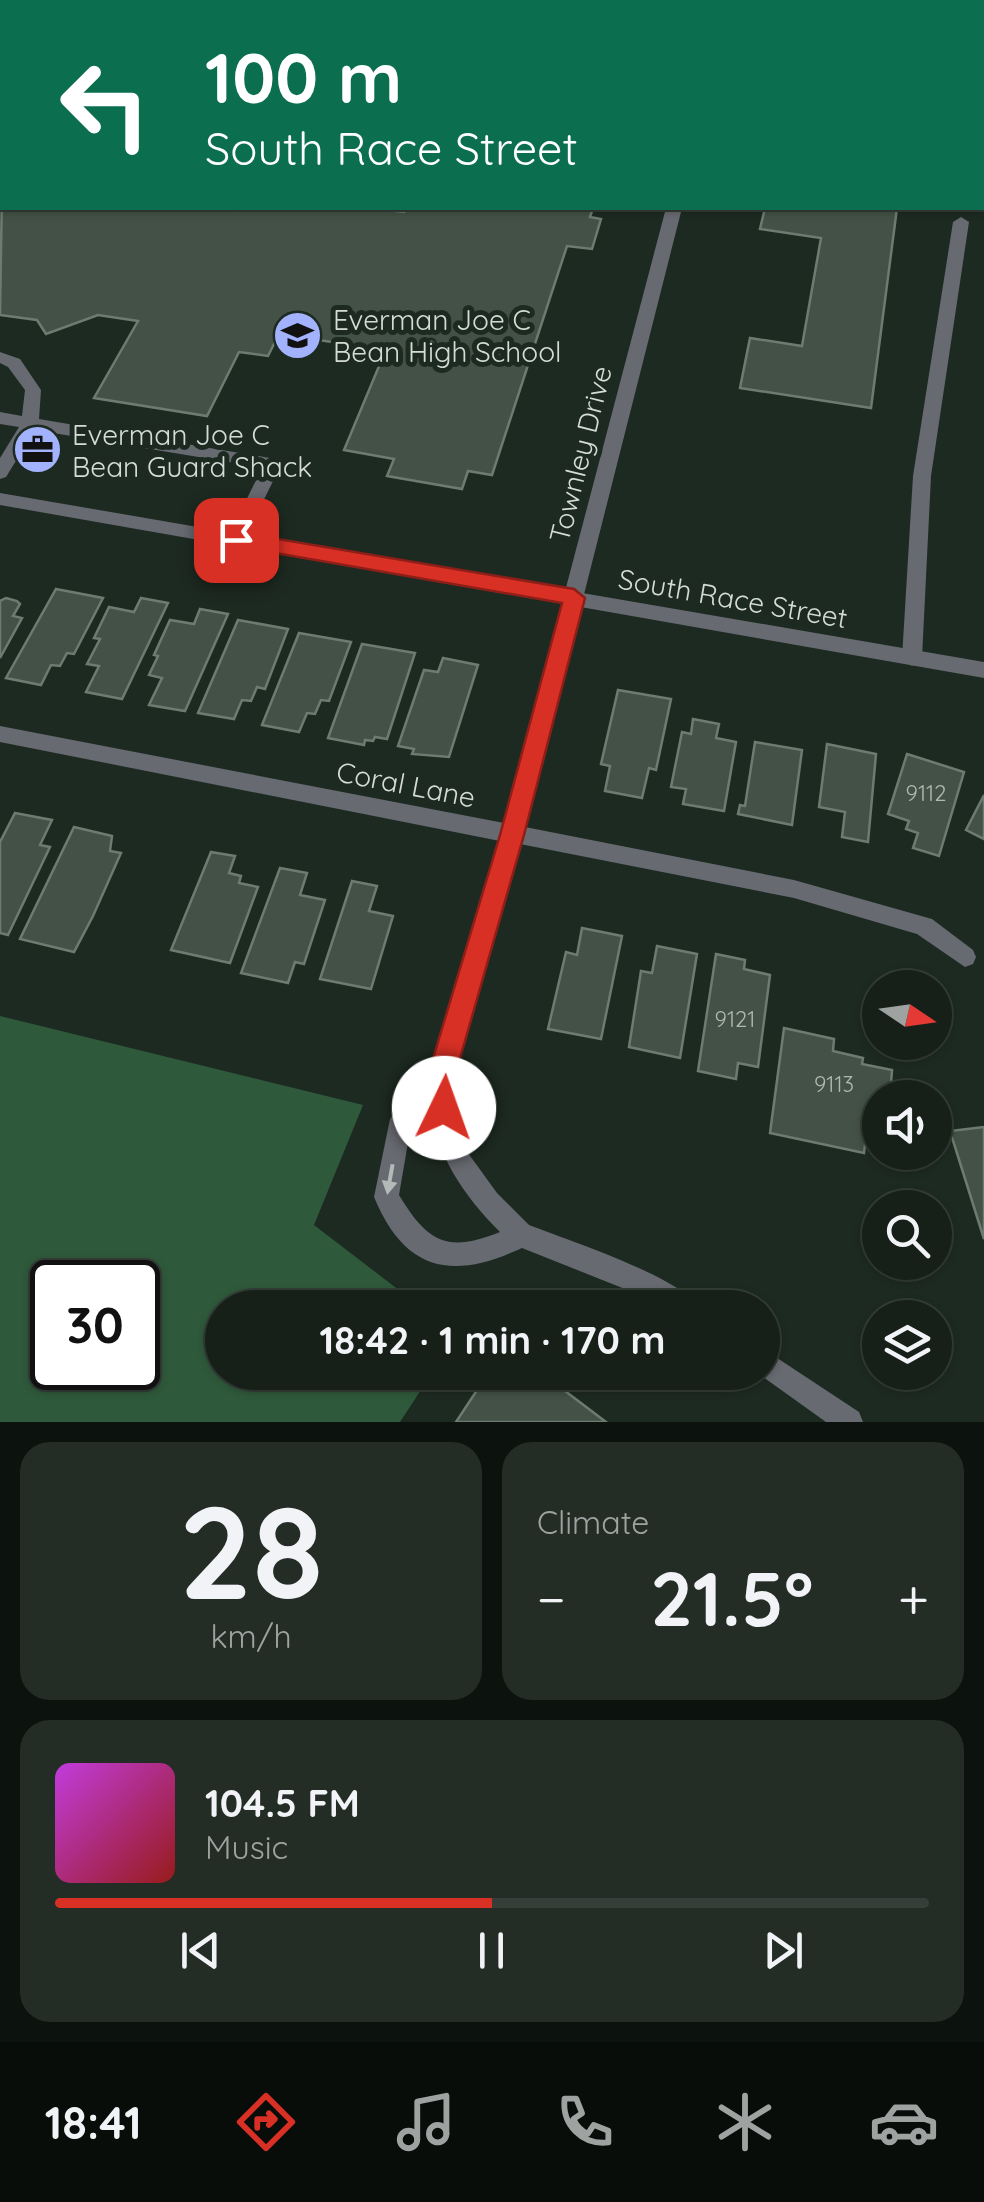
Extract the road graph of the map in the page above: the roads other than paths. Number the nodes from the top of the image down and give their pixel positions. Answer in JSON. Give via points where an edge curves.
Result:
{"nodes":[{"id":1,"x":673,"y":210,"type":"edge"},
{"id":2,"x":961,"y":222,"type":"dead end"},
{"id":3,"x":0,"y":356,"type":"edge"},
{"id":4,"x":0,"y":418,"type":"edge"},
{"id":5,"x":30,"y":423,"type":"junction"},
{"id":6,"x":0,"y":473,"type":"edge"},
{"id":7,"x":0,"y":499,"type":"edge"},
{"id":8,"x":236,"y":540,"type":"junction"},
{"id":9,"x":574,"y":598,"type":"junction"},
{"id":10,"x":912,"y":658,"type":"junction"},
{"id":11,"x":984,"y":670,"type":"edge"},
{"id":12,"x":0,"y":734,"type":"edge"},
{"id":13,"x":512,"y":835,"type":"junction"},
{"id":14,"x":964,"y":957,"type":"dead end"},
{"id":15,"x":445,"y":1062,"type":"junction"},
{"id":16,"x":521,"y":1235,"type":"junction"},
{"id":17,"x":659,"y":1290,"type":"edge"},
{"id":18,"x":780,"y":1376,"type":"edge"},
{"id":19,"x":836,"y":1418,"type":"edge"}],
"edges":[{"from":1,"to":9,"type":"street","name":"Townley Drive"},
{"from":2,"to":10,"type":"street","via":[[922,476]]},
{"from":3,"to":5,"type":"street","via":[[33,390]]},
{"from":4,"to":5,"type":"street"},
{"from":5,"to":6,"type":"street"},
{"from":5,"to":8,"type":"street","via":[[264,462],[270,469]]},
{"from":7,"to":8,"type":"street","name":"South Race Street"},
{"from":8,"to":9,"type":"street","name":"South Race Street"},
{"from":9,"to":10,"type":"street","name":"South Race Street"},
{"from":9,"to":13,"type":"street","name":"Townley Drive"},
{"from":10,"to":11,"type":"street","name":"South Race Street"},
{"from":12,"to":13,"type":"street","name":"Coral Lane"},
{"from":13,"to":14,"type":"street","name":"Coral Lane","via":[[794,888],[924,926]]},
{"from":13,"to":15,"type":"street","name":"Townley Drive"},
{"from":15,"to":16,"type":"street","name":"Townley Drive","via":[[444,1108],[456,1158]]},
{"from":15,"to":16,"type":"street","name":"Townley Drive","one_way":true,"via":[[398,1128],[386,1197],[414,1240],[452,1257],[492,1251]]},
{"from":16,"to":17,"type":"street"},
{"from":18,"to":19,"type":"street"}]}
